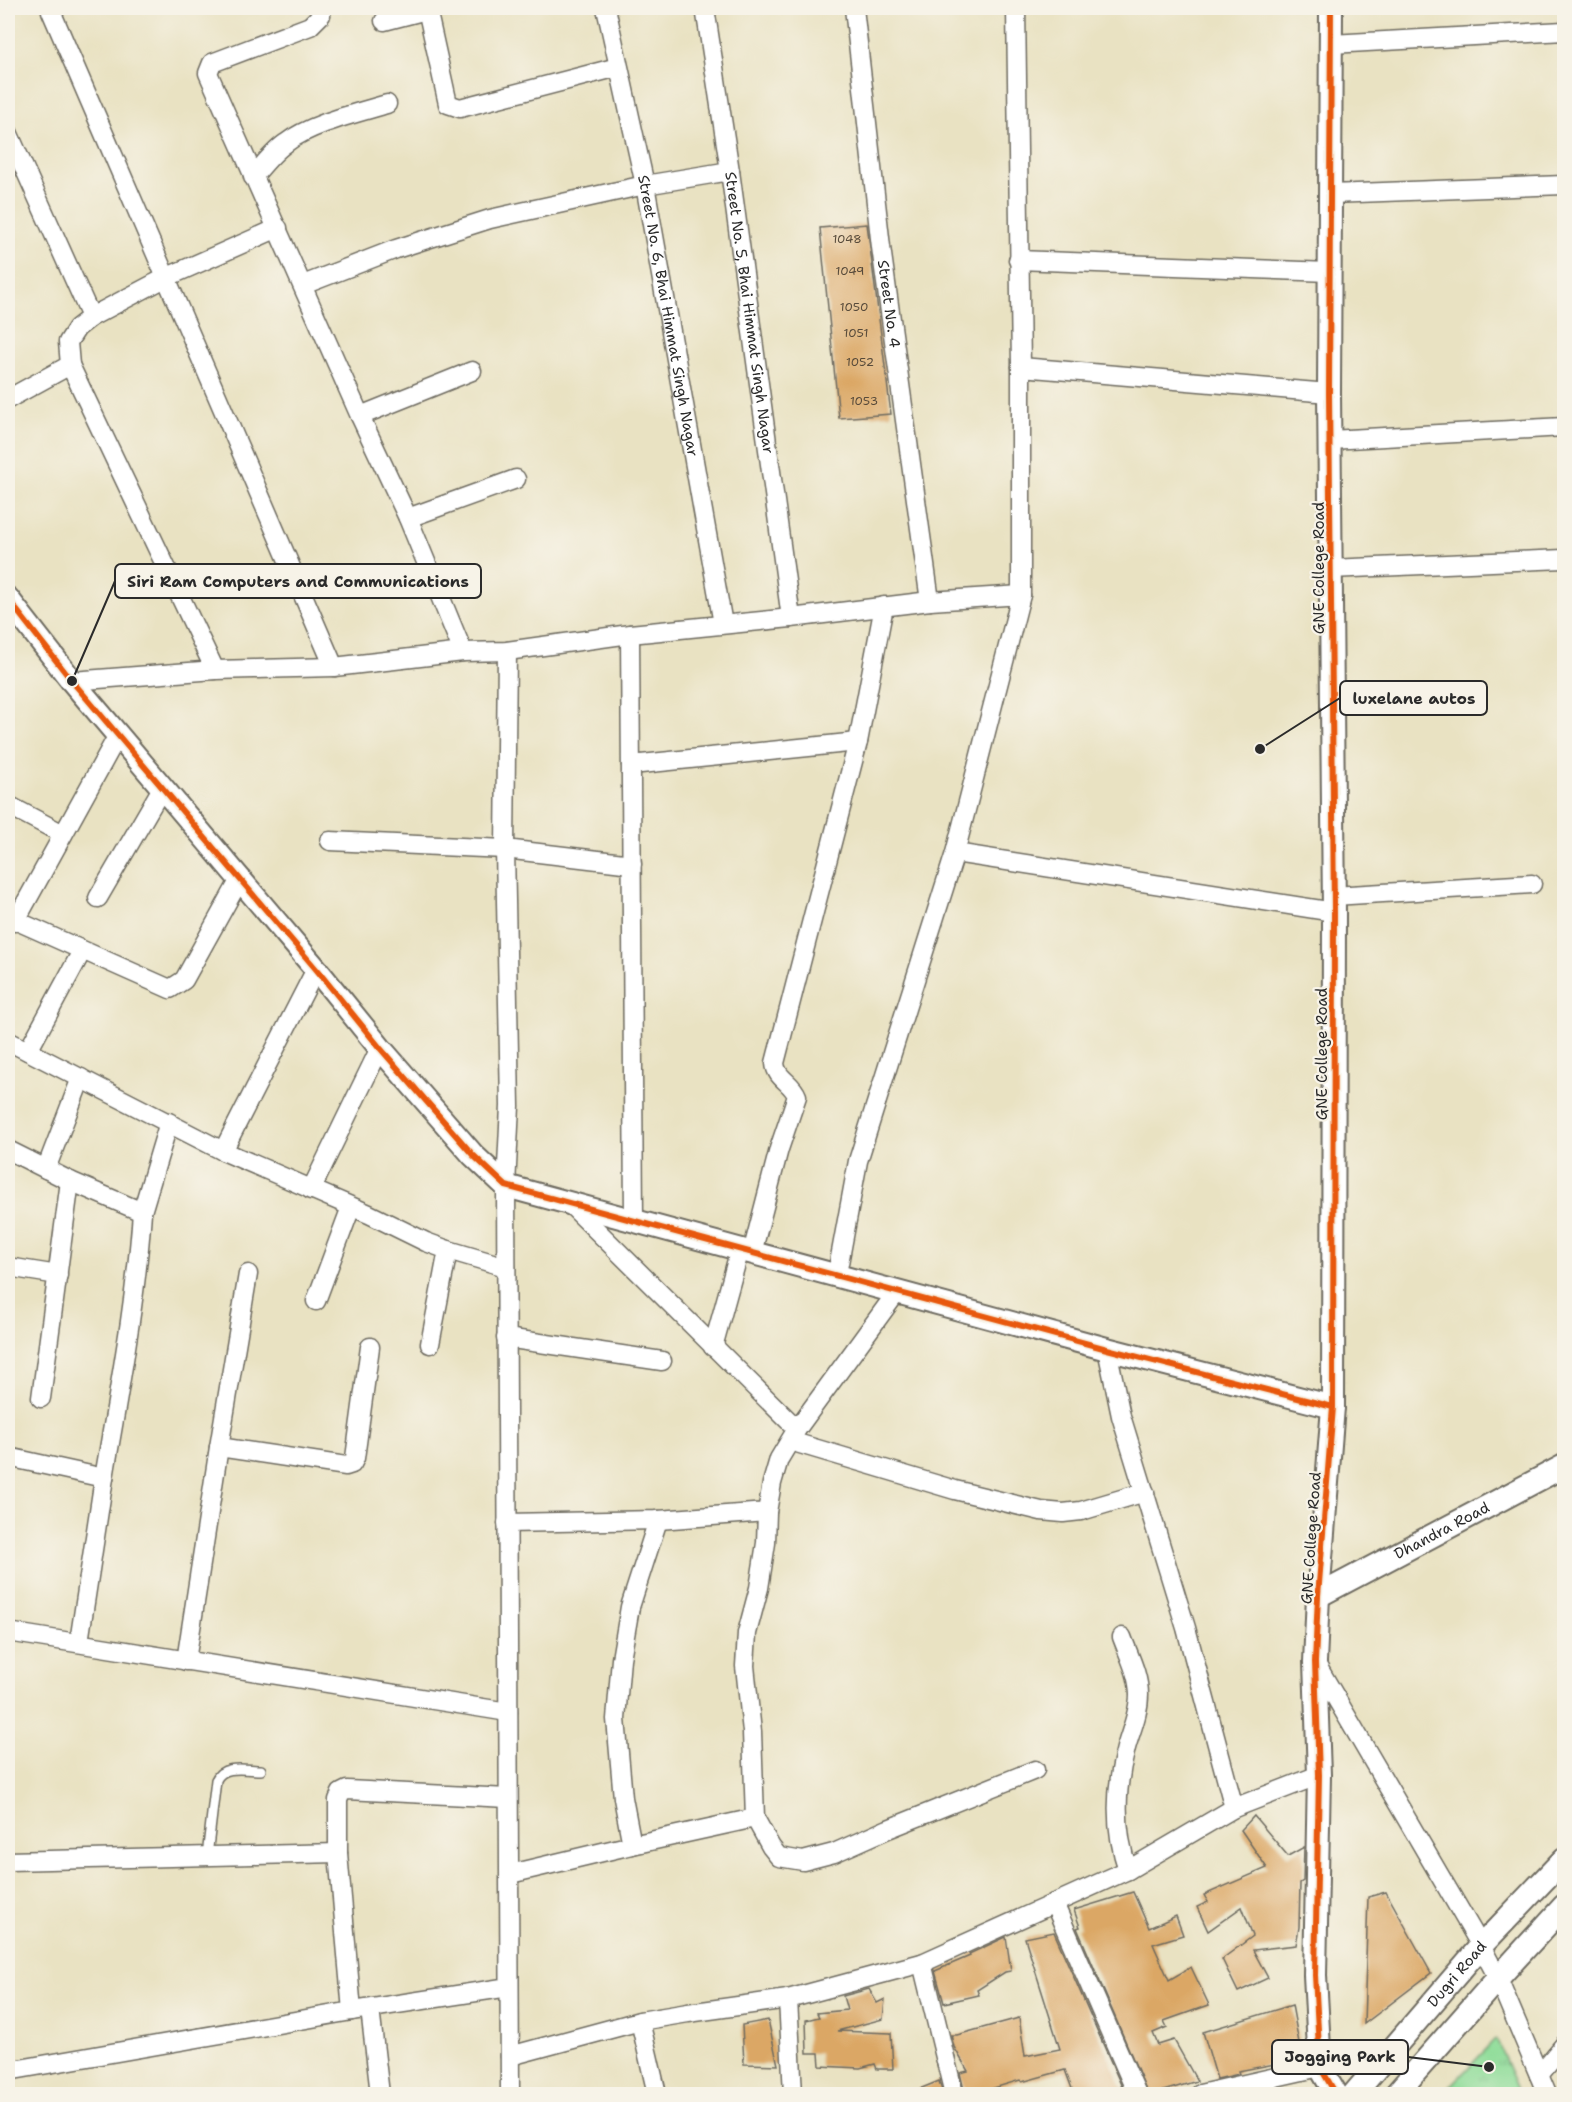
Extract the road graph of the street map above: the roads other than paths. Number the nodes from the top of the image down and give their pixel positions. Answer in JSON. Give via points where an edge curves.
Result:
{"nodes":[{"id":1,"x":322,"y":8,"type":"edge"},
{"id":2,"x":430,"y":8,"type":"edge"},
{"id":3,"x":606,"y":8,"type":"edge"},
{"id":4,"x":705,"y":8,"type":"edge"},
{"id":5,"x":854,"y":8,"type":"edge"},
{"id":6,"x":1016,"y":8,"type":"edge"},
{"id":7,"x":1331,"y":8,"type":"edge"},
{"id":8,"x":51,"y":10,"type":"dead end"},
{"id":9,"x":384,"y":21,"type":"dead end"},
{"id":10,"x":1564,"y":31,"type":"edge"},
{"id":11,"x":1331,"y":44,"type":"junction"},
{"id":12,"x":618,"y":67,"type":"junction"},
{"id":13,"x":387,"y":104,"type":"dead end"},
{"id":14,"x":8,"y":132,"type":"edge"},
{"id":15,"x":730,"y":171,"type":"junction"},
{"id":16,"x":253,"y":177,"type":"junction"},
{"id":17,"x":645,"y":185,"type":"junction"},
{"id":18,"x":1564,"y":185,"type":"edge"},
{"id":19,"x":1330,"y":194,"type":"junction"},
{"id":20,"x":278,"y":228,"type":"junction"},
{"id":21,"x":1018,"y":260,"type":"junction"},
{"id":22,"x":1329,"y":272,"type":"junction"},
{"id":23,"x":165,"y":278,"type":"junction"},
{"id":24,"x":303,"y":285,"type":"junction"},
{"id":25,"x":91,"y":317,"type":"junction"},
{"id":26,"x":70,"y":365,"type":"junction"},
{"id":27,"x":1021,"y":367,"type":"junction"},
{"id":28,"x":472,"y":371,"type":"dead end"},
{"id":29,"x":1329,"y":393,"type":"junction"},
{"id":30,"x":8,"y":399,"type":"edge"},
{"id":31,"x":360,"y":416,"type":"junction"},
{"id":32,"x":1564,"y":427,"type":"edge"},
{"id":33,"x":1330,"y":440,"type":"junction"},
{"id":34,"x":516,"y":479,"type":"dead end"},
{"id":35,"x":408,"y":518,"type":"junction"},
{"id":36,"x":1564,"y":559,"type":"edge"},
{"id":37,"x":1330,"y":568,"type":"junction"},
{"id":38,"x":1021,"y":595,"type":"junction"},
{"id":39,"x":8,"y":599,"type":"edge"},
{"id":40,"x":930,"y":601,"type":"junction"},
{"id":41,"x":884,"y":606,"type":"junction"},
{"id":42,"x":791,"y":618,"type":"junction"},
{"id":43,"x":723,"y":624,"type":"junction"},
{"id":44,"x":630,"y":634,"type":"junction"},
{"id":45,"x":507,"y":651,"type":"junction"},
{"id":46,"x":463,"y":652,"type":"junction"},
{"id":47,"x":334,"y":667,"type":"junction"},
{"id":48,"x":215,"y":670,"type":"junction"},
{"id":49,"x":72,"y":681,"type":"junction"},
{"id":50,"x":118,"y":735,"type":"junction"},
{"id":51,"x":858,"y":742,"type":"junction"},
{"id":52,"x":631,"y":765,"type":"junction"},
{"id":53,"x":162,"y":788,"type":"junction"},
{"id":54,"x":8,"y":806,"type":"edge"},
{"id":55,"x":63,"y":834,"type":"junction"},
{"id":56,"x":330,"y":840,"type":"dead end"},
{"id":57,"x":505,"y":849,"type":"junction"},
{"id":58,"x":955,"y":853,"type":"junction"},
{"id":59,"x":632,"y":864,"type":"junction"},
{"id":60,"x":240,"y":879,"type":"junction"},
{"id":61,"x":1532,"y":884,"type":"dead end"},
{"id":62,"x":98,"y":898,"type":"dead end"},
{"id":63,"x":1334,"y":904,"type":"junction"},
{"id":64,"x":11,"y":920,"type":"edge"},
{"id":65,"x":82,"y":951,"type":"junction"},
{"id":66,"x":316,"y":969,"type":"junction"},
{"id":67,"x":8,"y":1041,"type":"edge"},
{"id":68,"x":380,"y":1048,"type":"junction"},
{"id":69,"x":28,"y":1051,"type":"junction"},
{"id":70,"x":81,"y":1078,"type":"junction"},
{"id":71,"x":169,"y":1122,"type":"junction"},
{"id":72,"x":8,"y":1150,"type":"edge"},
{"id":73,"x":223,"y":1151,"type":"junction"},
{"id":74,"x":46,"y":1169,"type":"junction"},
{"id":75,"x":70,"y":1181,"type":"junction"},
{"id":76,"x":506,"y":1186,"type":"junction"},
{"id":77,"x":311,"y":1190,"type":"junction"},
{"id":78,"x":570,"y":1204,"type":"junction"},
{"id":79,"x":351,"y":1207,"type":"junction"},
{"id":80,"x":142,"y":1212,"type":"junction"},
{"id":81,"x":634,"y":1219,"type":"junction"},
{"id":82,"x":448,"y":1251,"type":"junction"},
{"id":83,"x":746,"y":1251,"type":"junction"},
{"id":84,"x":8,"y":1267,"type":"edge"},
{"id":85,"x":506,"y":1267,"type":"junction"},
{"id":86,"x":248,"y":1274,"type":"dead end"},
{"id":87,"x":837,"y":1274,"type":"junction"},
{"id":88,"x":58,"y":1275,"type":"junction"},
{"id":89,"x":897,"y":1292,"type":"junction"},
{"id":90,"x":316,"y":1301,"type":"dead end"},
{"id":91,"x":506,"y":1338,"type":"junction"},
{"id":92,"x":430,"y":1344,"type":"dead end"},
{"id":93,"x":369,"y":1347,"type":"dead end"},
{"id":94,"x":713,"y":1347,"type":"junction"},
{"id":95,"x":1107,"y":1349,"type":"junction"},
{"id":96,"x":662,"y":1361,"type":"dead end"},
{"id":97,"x":41,"y":1398,"type":"dead end"},
{"id":98,"x":1333,"y":1407,"type":"junction"},
{"id":99,"x":794,"y":1435,"type":"junction"},
{"id":100,"x":219,"y":1447,"type":"junction"},
{"id":101,"x":8,"y":1457,"type":"edge"},
{"id":102,"x":1564,"y":1466,"type":"edge"},
{"id":103,"x":104,"y":1478,"type":"junction"},
{"id":104,"x":1145,"y":1492,"type":"junction"},
{"id":105,"x":767,"y":1512,"type":"junction"},
{"id":106,"x":658,"y":1520,"type":"junction"},
{"id":107,"x":507,"y":1522,"type":"junction"},
{"id":108,"x":1318,"y":1596,"type":"junction"},
{"id":109,"x":8,"y":1632,"type":"edge"},
{"id":110,"x":1122,"y":1638,"type":"dead end"},
{"id":111,"x":79,"y":1642,"type":"junction"},
{"id":112,"x":186,"y":1660,"type":"junction"},
{"id":113,"x":1315,"y":1662,"type":"junction"},
{"id":114,"x":508,"y":1712,"type":"junction"},
{"id":115,"x":261,"y":1770,"type":"dead end"},
{"id":116,"x":1035,"y":1770,"type":"dead end"},
{"id":117,"x":1319,"y":1775,"type":"junction"},
{"id":118,"x":508,"y":1797,"type":"junction"},
{"id":119,"x":1234,"y":1808,"type":"junction"},
{"id":120,"x":755,"y":1818,"type":"junction"},
{"id":121,"x":632,"y":1845,"type":"junction"},
{"id":122,"x":338,"y":1853,"type":"junction"},
{"id":123,"x":207,"y":1856,"type":"junction"},
{"id":124,"x":1564,"y":1859,"type":"edge"},
{"id":125,"x":8,"y":1861,"type":"edge"},
{"id":126,"x":1128,"y":1870,"type":"junction"},
{"id":127,"x":510,"y":1874,"type":"junction"},
{"id":128,"x":1054,"y":1903,"type":"junction"},
{"id":129,"x":1564,"y":1906,"type":"edge"},
{"id":130,"x":1481,"y":1946,"type":"junction"},
{"id":131,"x":922,"y":1963,"type":"junction"},
{"id":132,"x":1498,"y":1978,"type":"junction"},
{"id":133,"x":509,"y":1987,"type":"junction"},
{"id":134,"x":788,"y":1999,"type":"junction"},
{"id":135,"x":361,"y":2010,"type":"junction"},
{"id":136,"x":640,"y":2021,"type":"junction"},
{"id":137,"x":1564,"y":2045,"type":"edge"},
{"id":138,"x":510,"y":2056,"type":"junction"},
{"id":139,"x":1564,"y":2064,"type":"edge"},
{"id":140,"x":1320,"y":2067,"type":"junction"},
{"id":141,"x":8,"y":2071,"type":"edge"},
{"id":142,"x":1539,"y":2075,"type":"junction"},
{"id":143,"x":380,"y":2094,"type":"edge"},
{"id":144,"x":510,"y":2094,"type":"edge"},
{"id":145,"x":657,"y":2094,"type":"edge"},
{"id":146,"x":793,"y":2094,"type":"edge"},
{"id":147,"x":954,"y":2094,"type":"edge"},
{"id":148,"x":1137,"y":2094,"type":"edge"},
{"id":149,"x":1200,"y":2094,"type":"edge"},
{"id":150,"x":1336,"y":2094,"type":"edge"},
{"id":151,"x":1354,"y":2094,"type":"edge"},
{"id":152,"x":1396,"y":2094,"type":"edge"},
{"id":153,"x":1547,"y":2094,"type":"edge"}],
"edges":[{"from":1,"to":16,"type":"street","via":[[321,15],[310,26],[209,67],[207,73]]},
{"from":2,"to":9,"type":"street"},
{"from":2,"to":12,"type":"street","via":[[448,104],[453,107]]},
{"from":3,"to":12,"type":"street","name":"Street No. 6, Bhai Himmat Singh Nagar"},
{"from":4,"to":15,"type":"street","name":"Street No. 5, Bhai Himmat Singh Nagar"},
{"from":5,"to":40,"type":"street","name":"Street No. 4","via":[[880,248]]},
{"from":6,"to":21,"type":"street"},
{"from":7,"to":11,"type":"street","name":"GNE College Road"},
{"from":8,"to":23,"type":"street"},
{"from":10,"to":11,"type":"street"},
{"from":11,"to":19,"type":"street","name":"GNE College Road"},
{"from":12,"to":17,"type":"street","name":"Street No. 6, Bhai Himmat Singh Nagar"},
{"from":13,"to":16,"type":"street","via":[[288,141]]},
{"from":14,"to":25,"type":"street"},
{"from":15,"to":17,"type":"street"},
{"from":15,"to":42,"type":"street","name":"Street No. 5, Bhai Himmat Singh Nagar"},
{"from":16,"to":20,"type":"street"},
{"from":17,"to":24,"type":"street","via":[[480,222]]},
{"from":17,"to":43,"type":"street","name":"Street No. 6, Bhai Himmat Singh Nagar"},
{"from":18,"to":19,"type":"street"},
{"from":19,"to":22,"type":"street","name":"GNE College Road"},
{"from":20,"to":23,"type":"street"},
{"from":20,"to":24,"type":"street"},
{"from":21,"to":22,"type":"street"},
{"from":21,"to":27,"type":"street"},
{"from":22,"to":29,"type":"street","name":"GNE College Road"},
{"from":23,"to":25,"type":"street"},
{"from":23,"to":47,"type":"street"},
{"from":24,"to":31,"type":"street"},
{"from":25,"to":26,"type":"street","via":[[68,342]]},
{"from":26,"to":30,"type":"street"},
{"from":26,"to":48,"type":"street"},
{"from":27,"to":29,"type":"street"},
{"from":27,"to":38,"type":"street"},
{"from":28,"to":31,"type":"street"},
{"from":29,"to":33,"type":"street","name":"GNE College Road"},
{"from":31,"to":35,"type":"street"},
{"from":32,"to":33,"type":"street"},
{"from":33,"to":37,"type":"street","name":"GNE College Road"},
{"from":34,"to":35,"type":"street"},
{"from":35,"to":46,"type":"street"},
{"from":36,"to":37,"type":"street"},
{"from":37,"to":63,"type":"street","name":"GNE College Road"},
{"from":38,"to":40,"type":"street"},
{"from":38,"to":58,"type":"street"},
{"from":39,"to":49,"type":"street"},
{"from":40,"to":41,"type":"street"},
{"from":41,"to":42,"type":"street"},
{"from":41,"to":51,"type":"street"},
{"from":42,"to":43,"type":"street"},
{"from":43,"to":44,"type":"street"},
{"from":44,"to":45,"type":"street"},
{"from":44,"to":52,"type":"street"},
{"from":45,"to":46,"type":"street"},
{"from":45,"to":57,"type":"street"},
{"from":46,"to":47,"type":"street"},
{"from":47,"to":48,"type":"street"},
{"from":48,"to":49,"type":"street"},
{"from":49,"to":50,"type":"street"},
{"from":50,"to":53,"type":"street"},
{"from":50,"to":55,"type":"street"},
{"from":51,"to":52,"type":"street"},
{"from":51,"to":83,"type":"street","via":[[775,1063],[778,1074],[797,1096]]},
{"from":52,"to":59,"type":"street"},
{"from":53,"to":60,"type":"street"},
{"from":53,"to":62,"type":"street"},
{"from":54,"to":55,"type":"street"},
{"from":55,"to":64,"type":"street"},
{"from":56,"to":57,"type":"street"},
{"from":57,"to":59,"type":"street"},
{"from":57,"to":76,"type":"street","via":[[510,1106]]},
{"from":58,"to":63,"type":"street"},
{"from":58,"to":87,"type":"street","via":[[858,1161]]},
{"from":59,"to":81,"type":"street"},
{"from":60,"to":65,"type":"street","via":[[177,986],[170,989]]},
{"from":60,"to":66,"type":"street"},
{"from":61,"to":63,"type":"street"},
{"from":63,"to":98,"type":"street","name":"GNE College Road"},
{"from":64,"to":65,"type":"street"},
{"from":65,"to":69,"type":"street"},
{"from":66,"to":68,"type":"street"},
{"from":66,"to":73,"type":"street"},
{"from":67,"to":69,"type":"street"},
{"from":68,"to":76,"type":"street","via":[[473,1155]]},
{"from":68,"to":77,"type":"street"},
{"from":69,"to":70,"type":"street"},
{"from":70,"to":71,"type":"street"},
{"from":70,"to":74,"type":"street"},
{"from":71,"to":73,"type":"street"},
{"from":71,"to":80,"type":"street"},
{"from":72,"to":74,"type":"street"},
{"from":73,"to":77,"type":"street"},
{"from":74,"to":75,"type":"street"},
{"from":75,"to":80,"type":"street"},
{"from":75,"to":88,"type":"street"},
{"from":76,"to":78,"type":"street"},
{"from":76,"to":85,"type":"street"},
{"from":77,"to":79,"type":"street"},
{"from":78,"to":81,"type":"street"},
{"from":78,"to":94,"type":"street"},
{"from":79,"to":82,"type":"street"},
{"from":79,"to":90,"type":"street"},
{"from":80,"to":103,"type":"street","via":[[132,1317]]},
{"from":81,"to":83,"type":"street"},
{"from":82,"to":85,"type":"street"},
{"from":82,"to":92,"type":"street"},
{"from":83,"to":87,"type":"street"},
{"from":83,"to":94,"type":"street"},
{"from":84,"to":88,"type":"street"},
{"from":85,"to":91,"type":"street"},
{"from":86,"to":100,"type":"street"},
{"from":87,"to":89,"type":"street"},
{"from":88,"to":97,"type":"street"},
{"from":89,"to":95,"type":"street"},
{"from":89,"to":99,"type":"street"},
{"from":91,"to":96,"type":"street"},
{"from":91,"to":107,"type":"street"},
{"from":93,"to":100,"type":"street","via":[[352,1464]]},
{"from":94,"to":99,"type":"street"},
{"from":95,"to":98,"type":"street"},
{"from":95,"to":104,"type":"street","via":[[1121,1416]]},
{"from":98,"to":108,"type":"street","name":"GNE College Road"},
{"from":99,"to":104,"type":"street","via":[[955,1490],[1041,1511],[1081,1511]]},
{"from":99,"to":105,"type":"street","via":[[779,1459]]},
{"from":100,"to":112,"type":"street"},
{"from":101,"to":103,"type":"street"},
{"from":102,"to":108,"type":"street","name":"Dhandra Road"},
{"from":103,"to":111,"type":"street"},
{"from":104,"to":119,"type":"street"},
{"from":105,"to":106,"type":"street"},
{"from":105,"to":120,"type":"street","via":[[766,1543],[747,1633],[745,1666]]},
{"from":106,"to":107,"type":"street"},
{"from":106,"to":121,"type":"street","via":[[630,1607],[616,1719],[623,1798]]},
{"from":107,"to":114,"type":"street"},
{"from":108,"to":113,"type":"street","name":"GNE College Road"},
{"from":109,"to":111,"type":"street"},
{"from":110,"to":126,"type":"street","via":[[1140,1693],[1120,1773],[1118,1799],[1120,1849]]},
{"from":111,"to":112,"type":"street"},
{"from":112,"to":114,"type":"street"},
{"from":113,"to":117,"type":"street","name":"GNE College Road"},
{"from":113,"to":130,"type":"street"},
{"from":114,"to":118,"type":"street"},
{"from":115,"to":123,"type":"lane","via":[[225,1770],[218,1775]]},
{"from":116,"to":120,"type":"street","via":[[834,1853],[802,1861],[779,1857]]},
{"from":117,"to":119,"type":"street"},
{"from":117,"to":140,"type":"street","name":"GNE College Road","via":[[1315,1975]]},
{"from":118,"to":122,"type":"street","via":[[346,1790],[338,1800]]},
{"from":118,"to":127,"type":"street"},
{"from":119,"to":126,"type":"street"},
{"from":120,"to":121,"type":"street"},
{"from":121,"to":127,"type":"street"},
{"from":122,"to":123,"type":"street"},
{"from":122,"to":135,"type":"street"},
{"from":123,"to":125,"type":"street"},
{"from":124,"to":130,"type":"street","name":"Dugri Road"},
{"from":126,"to":128,"type":"street"},
{"from":127,"to":133,"type":"street"},
{"from":128,"to":131,"type":"street"},
{"from":128,"to":148,"type":"street"},
{"from":129,"to":132,"type":"street"},
{"from":130,"to":132,"type":"street"},
{"from":130,"to":151,"type":"street","name":"Dugri Road"},
{"from":131,"to":134,"type":"street"},
{"from":131,"to":147,"type":"street"},
{"from":132,"to":142,"type":"street"},
{"from":132,"to":152,"type":"street"},
{"from":133,"to":135,"type":"street"},
{"from":133,"to":138,"type":"street"},
{"from":134,"to":136,"type":"street"},
{"from":134,"to":146,"type":"street"},
{"from":135,"to":141,"type":"street"},
{"from":135,"to":143,"type":"street"},
{"from":136,"to":138,"type":"street"},
{"from":136,"to":145,"type":"street"},
{"from":137,"to":142,"type":"street"},
{"from":138,"to":144,"type":"street"},
{"from":139,"to":142,"type":"street"},
{"from":140,"to":149,"type":"street"},
{"from":140,"to":150,"type":"street","name":"GNE College Road"},
{"from":142,"to":153,"type":"street"}]}
